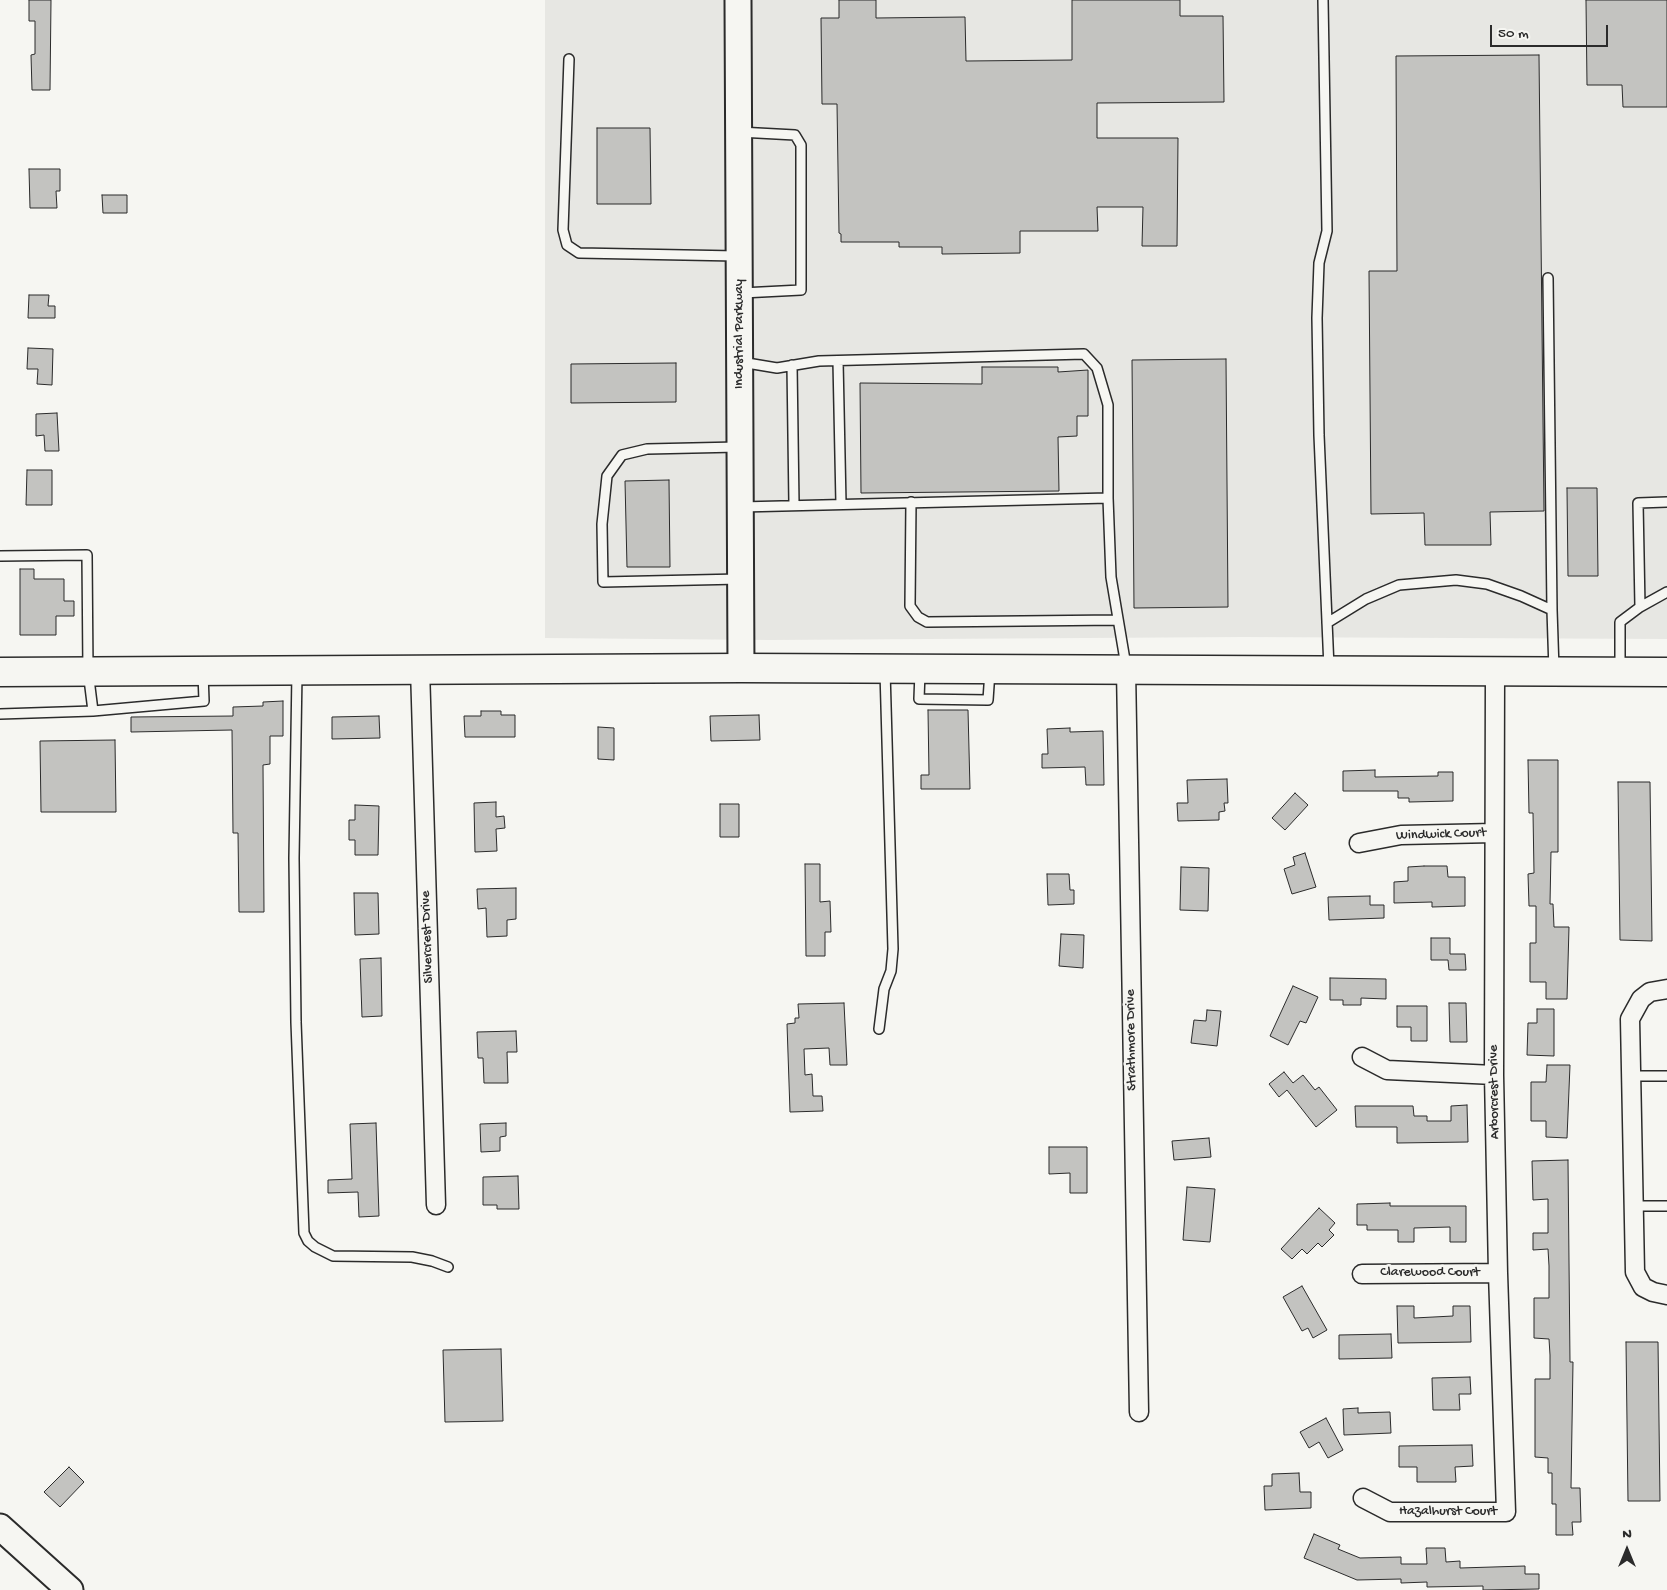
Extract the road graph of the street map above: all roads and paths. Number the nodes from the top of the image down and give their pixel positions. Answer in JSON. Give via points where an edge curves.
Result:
{"nodes":[{"id":1,"x":738,"y":0,"type":"edge"},
{"id":2,"x":1323,"y":0,"type":"edge"},
{"id":3,"x":569,"y":59,"type":"dead end"},
{"id":4,"x":739,"y":132,"type":"junction"},
{"id":5,"x":740,"y":256,"type":"junction"},
{"id":6,"x":1548,"y":278,"type":"dead end"},
{"id":7,"x":740,"y":294,"type":"junction"},
{"id":8,"x":838,"y":360,"type":"junction"},
{"id":9,"x":740,"y":362,"type":"junction"},
{"id":10,"x":792,"y":365,"type":"junction"},
{"id":11,"x":740,"y":446,"type":"junction"},
{"id":12,"x":1108,"y":498,"type":"junction"},
{"id":13,"x":911,"y":502,"type":"junction"},
{"id":14,"x":1667,"y":502,"type":"edge"},
{"id":15,"x":841,"y":504,"type":"junction"},
{"id":16,"x":794,"y":506,"type":"junction"},
{"id":17,"x":741,"y":507,"type":"junction"},
{"id":18,"x":0,"y":556,"type":"edge"},
{"id":19,"x":741,"y":579,"type":"junction"},
{"id":20,"x":1667,"y":592,"type":"edge"},
{"id":21,"x":1640,"y":607,"type":"junction"},
{"id":22,"x":1552,"y":610,"type":"junction"},
{"id":23,"x":1118,"y":620,"type":"junction"},
{"id":24,"x":1327,"y":623,"type":"junction"},
{"id":25,"x":420,"y":668,"type":"junction"},
{"id":26,"x":742,"y":668,"type":"junction"},
{"id":27,"x":885,"y":668,"type":"junction"},
{"id":28,"x":297,"y":669,"type":"junction"},
{"id":29,"x":1126,"y":669,"type":"junction"},
{"id":30,"x":203,"y":670,"type":"junction"},
{"id":31,"x":1329,"y":670,"type":"junction"},
{"id":32,"x":88,"y":671,"type":"junction"},
{"id":33,"x":0,"y":672,"type":"edge"},
{"id":34,"x":1495,"y":672,"type":"junction"},
{"id":35,"x":1554,"y":672,"type":"junction"},
{"id":36,"x":1620,"y":672,"type":"junction"},
{"id":37,"x":1667,"y":672,"type":"edge"},
{"id":38,"x":93,"y":711,"type":"junction"},
{"id":39,"x":0,"y":714,"type":"edge"},
{"id":40,"x":1494,"y":833,"type":"junction"},
{"id":41,"x":1359,"y":843,"type":"dead end"},
{"id":42,"x":1667,"y":989,"type":"edge"},
{"id":43,"x":879,"y":1029,"type":"dead end"},
{"id":44,"x":1362,"y":1057,"type":"dead end"},
{"id":45,"x":1494,"y":1075,"type":"junction"},
{"id":46,"x":1631,"y":1076,"type":"junction"},
{"id":47,"x":1667,"y":1076,"type":"edge"},
{"id":48,"x":436,"y":1205,"type":"dead end"},
{"id":49,"x":1632,"y":1206,"type":"junction"},
{"id":50,"x":1667,"y":1206,"type":"edge"},
{"id":51,"x":448,"y":1267,"type":"dead end"},
{"id":52,"x":1498,"y":1273,"type":"junction"},
{"id":53,"x":1362,"y":1274,"type":"dead end"},
{"id":54,"x":1667,"y":1295,"type":"edge"},
{"id":55,"x":1139,"y":1412,"type":"dead end"},
{"id":56,"x":1363,"y":1498,"type":"dead end"},
{"id":57,"x":1506,"y":1512,"type":"joint"},
{"id":58,"x":0,"y":1527,"type":"edge"},
{"id":59,"x":70,"y":1590,"type":"edge"}],
"edges":[{"from":1,"to":4,"type":"street","name":"Industrial Parkway"},
{"from":2,"to":24,"type":"lane","via":[[1327,231],[1319,263],[1317,318]]},
{"from":3,"to":5,"type":"lane","via":[[563,230],[567,245],[579,253]]},
{"from":4,"to":5,"type":"street","name":"Industrial Parkway"},
{"from":4,"to":7,"type":"lane","via":[[795,135],[801,145],[801,290]]},
{"from":5,"to":7,"type":"street","name":"Industrial Parkway"},
{"from":6,"to":22,"type":"lane"},
{"from":7,"to":9,"type":"street","name":"Industrial Parkway"},
{"from":8,"to":10,"type":"lane"},
{"from":8,"to":12,"type":"lane","via":[[1084,354],[1096,368],[1108,406]]},
{"from":8,"to":15,"type":"lane"},
{"from":9,"to":10,"type":"lane","via":[[777,368]]},
{"from":9,"to":11,"type":"street","name":"Industrial Parkway"},
{"from":10,"to":16,"type":"lane"},
{"from":11,"to":17,"type":"street","name":"Industrial Parkway"},
{"from":11,"to":19,"type":"lane","via":[[647,449],[622,455],[607,476],[602,524],[604,582]]},
{"from":12,"to":13,"type":"lane"},
{"from":12,"to":23,"type":"lane","via":[[1111,577]]},
{"from":13,"to":15,"type":"lane"},
{"from":13,"to":23,"type":"lane","via":[[910,606],[918,618],[927,622]]},
{"from":14,"to":21,"type":"lane","via":[[1638,503]]},
{"from":15,"to":16,"type":"lane"},
{"from":16,"to":17,"type":"lane"},
{"from":17,"to":19,"type":"street","name":"Industrial Parkway"},
{"from":18,"to":32,"type":"lane","via":[[87,555]]},
{"from":19,"to":26,"type":"street","name":"Industrial Parkway"},
{"from":20,"to":21,"type":"lane"},
{"from":21,"to":36,"type":"lane","via":[[1620,622]]},
{"from":22,"to":24,"type":"lane","via":[[1487,584],[1427,581],[1391,588]]},
{"from":22,"to":35,"type":"lane"},
{"from":23,"to":29,"type":"lane"},
{"from":24,"to":31,"type":"lane"},
{"from":25,"to":26,"type":"main road"},
{"from":25,"to":28,"type":"main road"},
{"from":25,"to":48,"type":"street","name":"Silvercrest Drive"},
{"from":26,"to":27,"type":"main road"},
{"from":27,"to":29,"type":"main road"},
{"from":27,"to":43,"type":"lane","via":[[893,949]]},
{"from":28,"to":30,"type":"main road"},
{"from":28,"to":51,"type":"lane","via":[[295,974],[304,1233],[315,1247],[333,1256],[412,1257]]},
{"from":29,"to":31,"type":"main road"},
{"from":29,"to":55,"type":"street","name":"Strathmore Drive"},
{"from":30,"to":32,"type":"main road"},
{"from":30,"to":38,"type":"lane","via":[[204,701]]},
{"from":31,"to":34,"type":"main road"},
{"from":32,"to":33,"type":"main road"},
{"from":32,"to":38,"type":"lane"},
{"from":34,"to":35,"type":"main road"},
{"from":34,"to":40,"type":"street","name":"Arborcrest Drive"},
{"from":35,"to":36,"type":"main road"},
{"from":36,"to":37,"type":"main road"},
{"from":38,"to":39,"type":"lane"},
{"from":40,"to":41,"type":"street","name":"Windwick Court","via":[[1402,835]]},
{"from":40,"to":45,"type":"street","name":"Arborcrest Drive"},
{"from":42,"to":46,"type":"street","via":[[1650,992],[1634,1008],[1630,1019]]},
{"from":44,"to":45,"type":"street","via":[[1387,1070]]},
{"from":45,"to":52,"type":"street","name":"Arborcrest Drive"},
{"from":46,"to":47,"type":"lane"},
{"from":46,"to":49,"type":"street"},
{"from":49,"to":50,"type":"lane"},
{"from":49,"to":54,"type":"street","via":[[1635,1272],[1643,1287]]},
{"from":52,"to":53,"type":"street","name":"Clarewood Court"},
{"from":52,"to":57,"type":"street","name":"Arborcrest Drive"},
{"from":56,"to":57,"type":"street","name":"Hazalhurst Court","via":[[1390,1512]]},
{"from":58,"to":59,"type":"street"}]}
